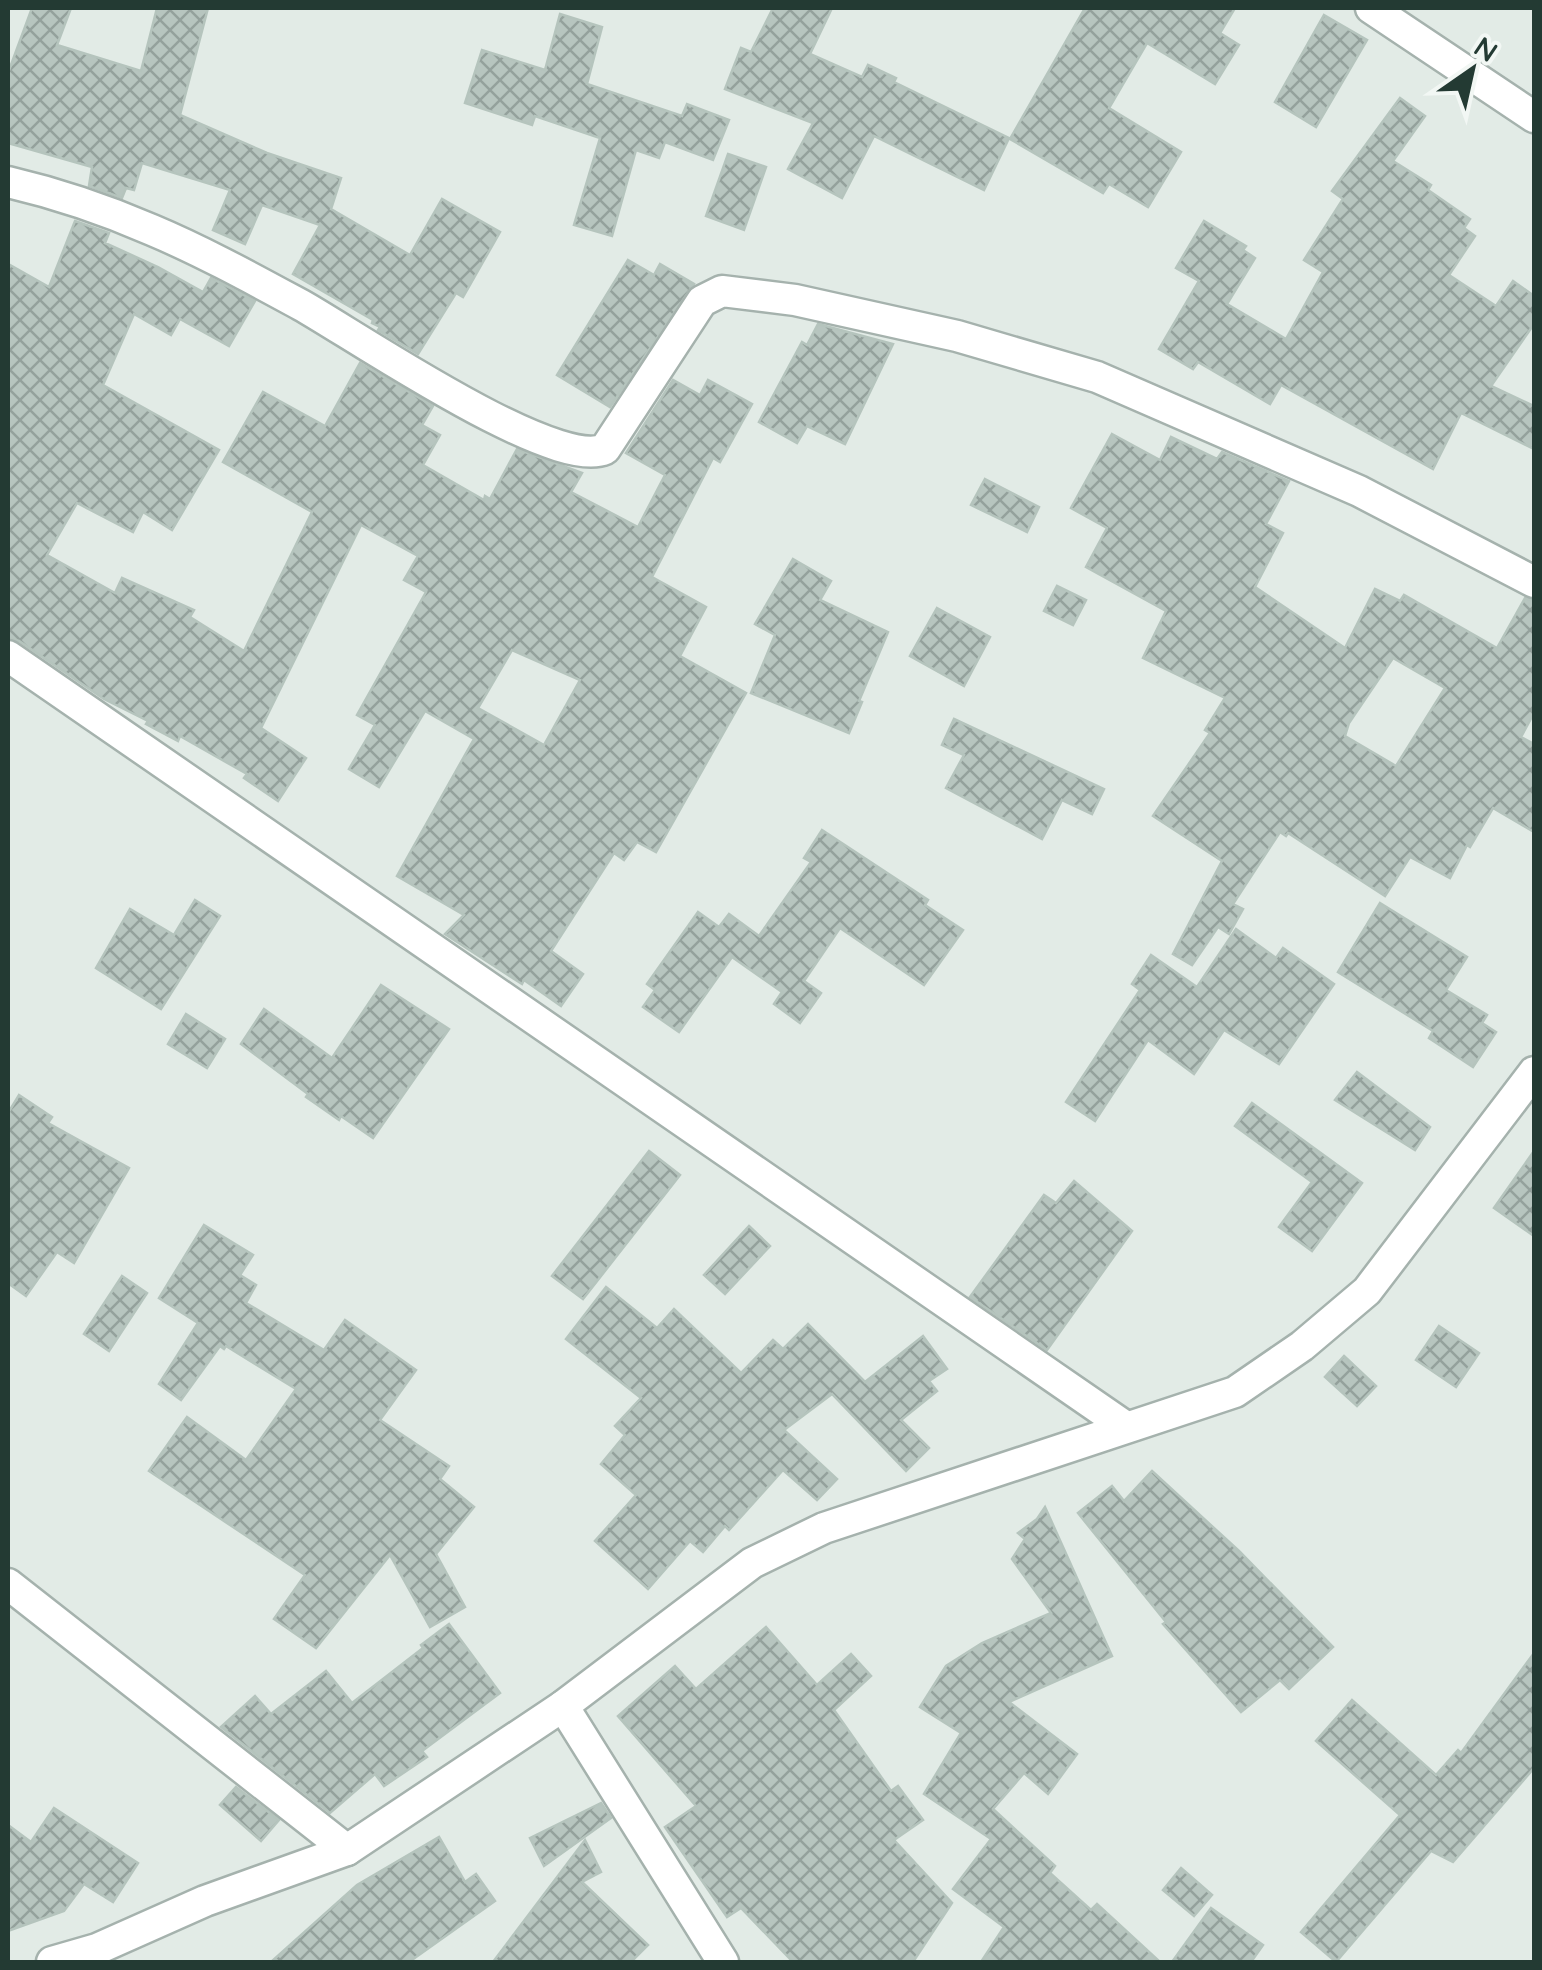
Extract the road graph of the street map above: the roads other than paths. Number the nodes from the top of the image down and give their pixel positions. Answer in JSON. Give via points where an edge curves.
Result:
{"nodes":[{"id":1,"x":1371,"y":8,"type":"edge"},
{"id":2,"x":1534,"y":117,"type":"edge"},
{"id":3,"x":8,"y":182,"type":"edge"},
{"id":4,"x":1534,"y":582,"type":"edge"},
{"id":5,"x":8,"y":656,"type":"edge"},
{"id":6,"x":1528,"y":1093,"type":"edge"},
{"id":7,"x":1126,"y":1427,"type":"junction"},
{"id":8,"x":8,"y":1584,"type":"edge"},
{"id":9,"x":563,"y":1706,"type":"junction"},
{"id":10,"x":348,"y":1850,"type":"junction"},
{"id":11,"x":52,"y":1962,"type":"edge"},
{"id":12,"x":723,"y":1962,"type":"edge"}],
"edges":[{"from":1,"to":2,"type":"street"},
{"from":3,"to":4,"type":"street","via":[[151,229],[302,306],[452,398],[558,446],[605,449],[702,301],[722,291],[795,300],[957,336],[1097,377],[1359,491]]},
{"from":5,"to":7,"type":"street"},
{"from":6,"to":7,"type":"street","via":[[1367,1291],[1302,1346],[1235,1392]]},
{"from":7,"to":9,"type":"street","via":[[824,1528],[752,1563]]},
{"from":8,"to":10,"type":"street"},
{"from":9,"to":10,"type":"street"},
{"from":9,"to":12,"type":"street"},
{"from":10,"to":11,"type":"street"}]}
